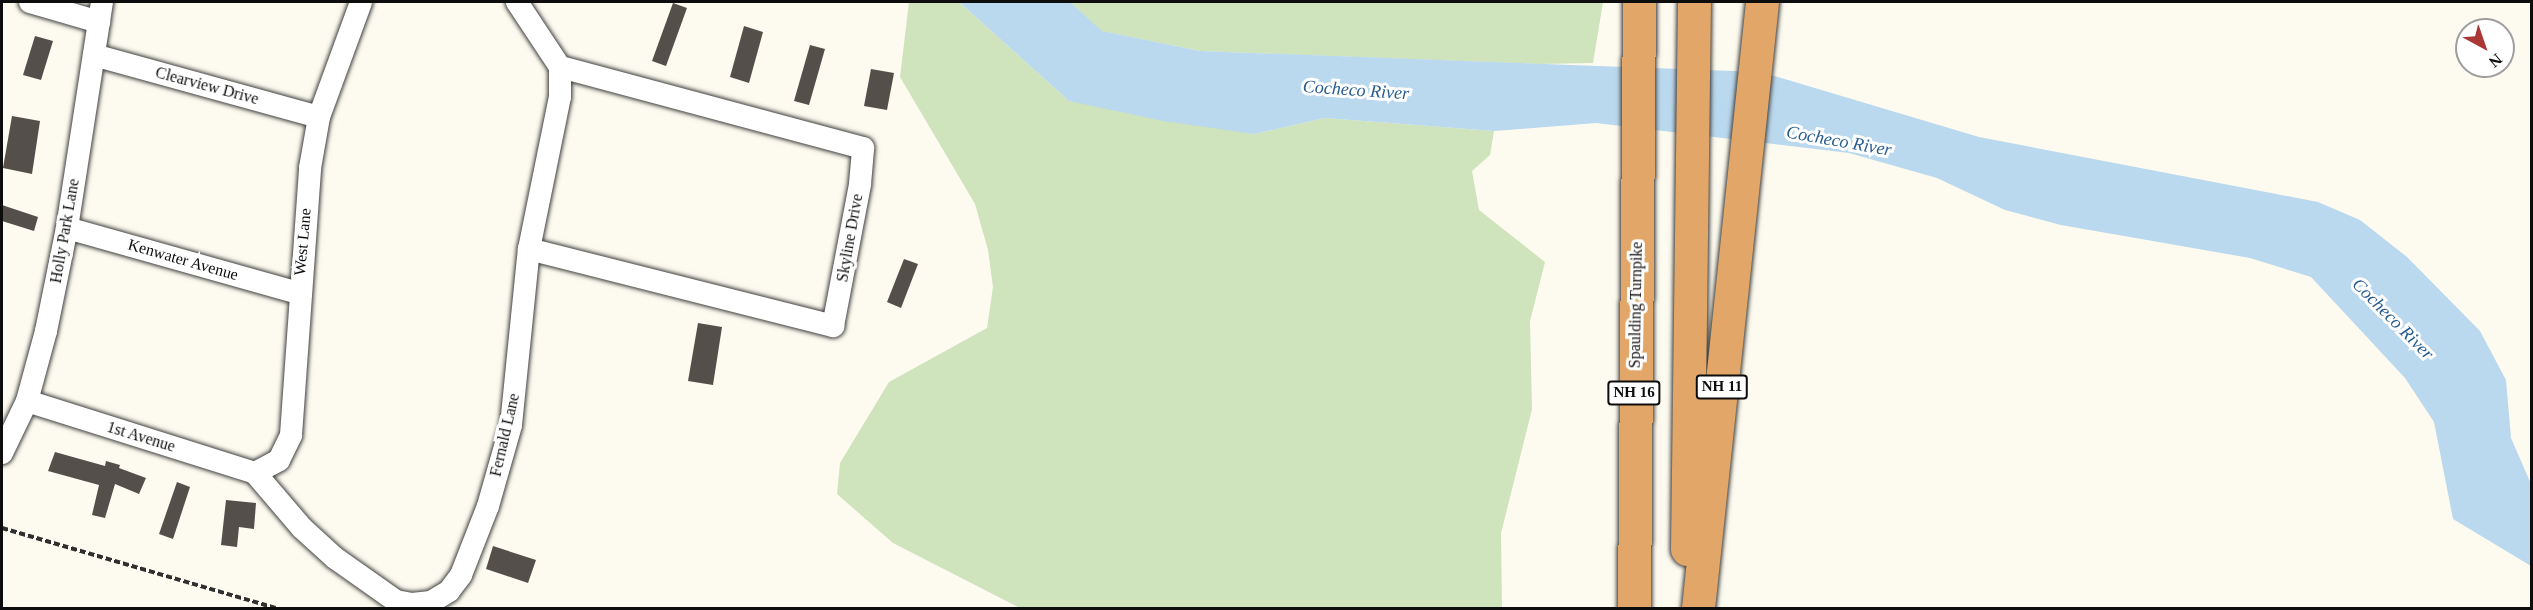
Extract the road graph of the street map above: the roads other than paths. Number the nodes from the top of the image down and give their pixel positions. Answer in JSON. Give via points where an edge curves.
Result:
{"nodes":[{"id":1,"x":30,"y":2,"type":"edge"},
{"id":2,"x":361,"y":2,"type":"edge"},
{"id":3,"x":517,"y":2,"type":"edge"},
{"id":4,"x":1625,"y":2,"type":"edge"},
{"id":5,"x":1639,"y":2,"type":"edge"},
{"id":6,"x":1694,"y":2,"type":"edge"},
{"id":7,"x":100,"y":12,"type":"edge"},
{"id":8,"x":1761,"y":17,"type":"edge"},
{"id":9,"x":1637,"y":39,"type":"junction"},
{"id":10,"x":94,"y":55,"type":"junction"},
{"id":11,"x":560,"y":67,"type":"junction"},
{"id":12,"x":319,"y":117,"type":"junction"},
{"id":13,"x":67,"y":228,"type":"junction"},
{"id":14,"x":530,"y":249,"type":"junction"},
{"id":15,"x":298,"y":293,"type":"junction"},
{"id":16,"x":27,"y":401,"type":"junction"},
{"id":17,"x":2,"y":453,"type":"edge"},
{"id":18,"x":255,"y":473,"type":"junction"},
{"id":19,"x":1634,"y":609,"type":"edge"},
{"id":20,"x":1686,"y":609,"type":"edge"},
{"id":21,"x":1698,"y":609,"type":"edge"}],
"edges":[{"from":1,"to":7,"type":"street"},
{"from":2,"to":12,"type":"street","name":"West Lane"},
{"from":3,"to":11,"type":"street"},
{"from":4,"to":9,"type":"highway"},
{"from":5,"to":9,"type":"highway","name":"Spaulding Turnpike","number":"NH 16"},
{"from":6,"to":20,"type":"highway"},
{"from":7,"to":10,"type":"street","name":"Holly Park Lane"},
{"from":8,"to":21,"type":"highway","number":"NH 11"},
{"from":9,"to":19,"type":"highway","name":"Spaulding Turnpike","number":"NH 16"},
{"from":10,"to":12,"type":"street","name":"Clearview Drive"},
{"from":10,"to":13,"type":"street","name":"Holly Park Lane"},
{"from":11,"to":14,"type":"street","name":"Fernald Lane","via":[[560,97]]},
{"from":11,"to":14,"type":"street","name":"Skyline Drive","via":[[863,148],[860,184],[833,326]]},
{"from":12,"to":15,"type":"street","name":"West Lane"},
{"from":13,"to":15,"type":"street","name":"Kenwater Avenue"},
{"from":13,"to":16,"type":"street","name":"Holly Park Lane"},
{"from":14,"to":18,"type":"street","name":"Fernald Lane","via":[[511,425],[470,557],[449,591],[431,602],[412,604],[387,595],[318,543]]},
{"from":15,"to":18,"type":"street","name":"West Lane","via":[[291,435],[279,460]]},
{"from":16,"to":17,"type":"street","name":"Holly Park Lane"},
{"from":16,"to":18,"type":"street","name":"1st Avenue"}]}
